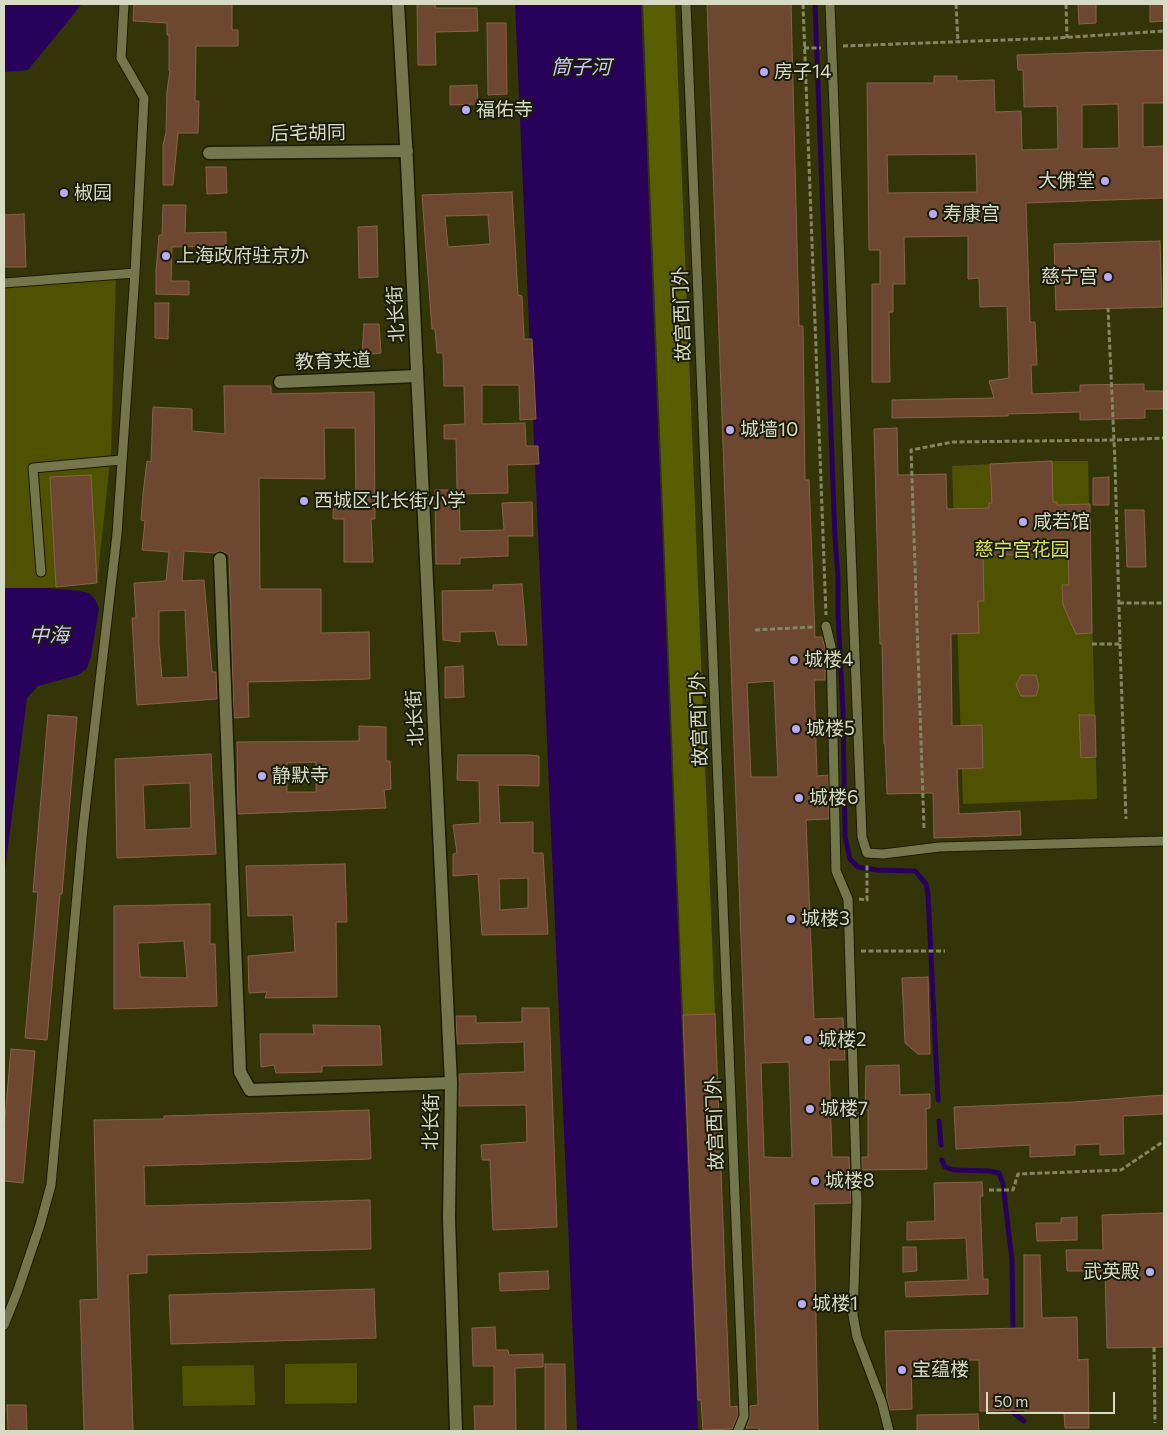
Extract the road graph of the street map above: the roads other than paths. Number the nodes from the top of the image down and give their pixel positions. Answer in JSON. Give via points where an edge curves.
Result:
{"nodes":[{"id":1,"x":124,"y":4,"type":"edge"},
{"id":2,"x":398,"y":4,"type":"edge"},
{"id":3,"x":686,"y":4,"type":"edge"},
{"id":4,"x":830,"y":4,"type":"edge"},
{"id":5,"x":406,"y":151,"type":"junction"},
{"id":6,"x":209,"y":153,"type":"dead end"},
{"id":7,"x":135,"y":273,"type":"junction"},
{"id":8,"x":4,"y":283,"type":"edge"},
{"id":9,"x":417,"y":376,"type":"junction"},
{"id":10,"x":280,"y":382,"type":"dead end"},
{"id":11,"x":121,"y":460,"type":"junction"},
{"id":12,"x":220,"y":559,"type":"dead end"},
{"id":13,"x":41,"y":572,"type":"dead end"},
{"id":14,"x":826,"y":626,"type":"road end"},
{"id":15,"x":1164,"y":842,"type":"edge"},
{"id":16,"x":450,"y":1083,"type":"junction"},
{"id":17,"x":4,"y":1325,"type":"edge"},
{"id":18,"x":456,"y":1431,"type":"edge"},
{"id":19,"x":738,"y":1431,"type":"edge"},
{"id":20,"x":889,"y":1431,"type":"edge"}],
"edges":[{"from":1,"to":7,"type":"lane","via":[[122,58],[144,98]]},
{"from":2,"to":5,"type":"street","name":"北长街"},
{"from":3,"to":19,"type":"lane","name":"故宫西门外","via":[[744,1416]]},
{"from":4,"to":15,"type":"lane","via":[[827,47],[862,837],[867,853],[939,847]]},
{"from":5,"to":6,"type":"street","name":"后宅胡同"},
{"from":5,"to":9,"type":"street","name":"北长街"},
{"from":7,"to":8,"type":"lane"},
{"from":7,"to":11,"type":"lane"},
{"from":9,"to":10,"type":"street","name":"教育夹道"},
{"from":9,"to":16,"type":"street","name":"北长街"},
{"from":11,"to":13,"type":"lane","via":[[33,468]]},
{"from":11,"to":17,"type":"lane","via":[[117,534],[82,828],[51,1184],[40,1225]]},
{"from":12,"to":16,"type":"street","via":[[240,1072],[250,1090]]},
{"from":14,"to":20,"type":"lane","via":[[831,647],[836,871],[848,899],[857,1203],[853,1315],[857,1338]]},
{"from":16,"to":18,"type":"street","name":"北长街","via":[[449,1218]]}]}
